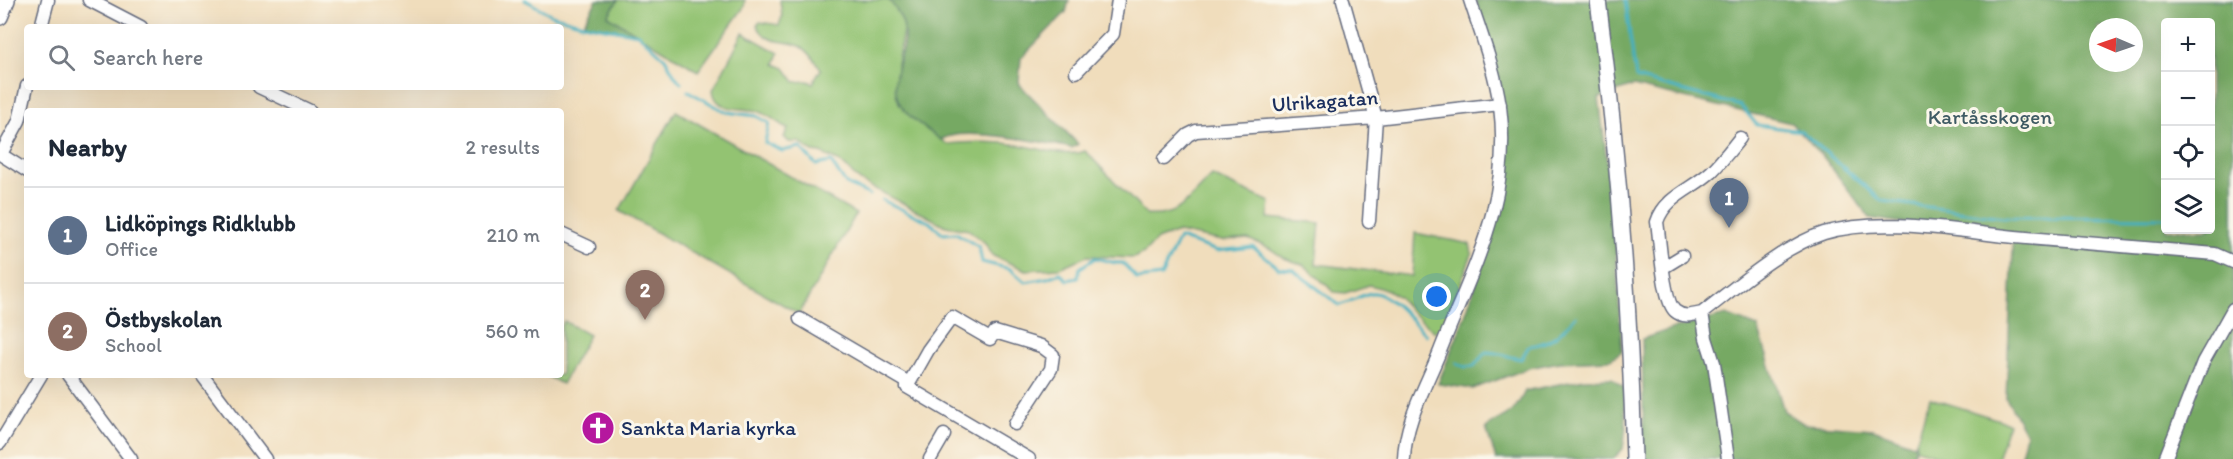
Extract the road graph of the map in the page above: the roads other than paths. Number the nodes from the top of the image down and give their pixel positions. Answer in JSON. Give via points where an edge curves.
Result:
{"nodes":[{"id":1,"x":6,"y":0,"type":"edge"},
{"id":2,"x":48,"y":0,"type":"edge"},
{"id":3,"x":90,"y":0,"type":"edge"},
{"id":4,"x":1118,"y":0,"type":"edge"},
{"id":5,"x":1343,"y":0,"type":"edge"},
{"id":6,"x":1470,"y":0,"type":"edge"},
{"id":7,"x":1598,"y":0,"type":"edge"},
{"id":8,"x":0,"y":17,"type":"edge"},
{"id":9,"x":42,"y":24,"type":"edge"},
{"id":10,"x":135,"y":24,"type":"edge"},
{"id":11,"x":1076,"y":72,"type":"dead end"},
{"id":12,"x":26,"y":90,"type":"edge"},
{"id":13,"x":266,"y":90,"type":"edge"},
{"id":14,"x":1500,"y":104,"type":"junction"},
{"id":15,"x":304,"y":108,"type":"edge"},
{"id":16,"x":1376,"y":118,"type":"junction"},
{"id":17,"x":1740,"y":138,"type":"dead end"},
{"id":18,"x":0,"y":154,"type":"edge"},
{"id":19,"x":1164,"y":159,"type":"dead end"},
{"id":20,"x":24,"y":169,"type":"edge"},
{"id":21,"x":1369,"y":221,"type":"dead end"},
{"id":22,"x":564,"y":236,"type":"edge"},
{"id":23,"x":589,"y":248,"type":"dead end"},
{"id":24,"x":1682,"y":256,"type":"dead end"},
{"id":25,"x":2233,"y":262,"type":"edge"},
{"id":26,"x":1664,"y":267,"type":"junction"},
{"id":27,"x":2233,"y":309,"type":"edge"},
{"id":28,"x":1702,"y":313,"type":"junction"},
{"id":29,"x":800,"y":319,"type":"dead end"},
{"id":30,"x":39,"y":378,"type":"edge"},
{"id":31,"x":70,"y":378,"type":"edge"},
{"id":32,"x":204,"y":378,"type":"edge"},
{"id":33,"x":911,"y":387,"type":"junction"},
{"id":34,"x":1015,"y":424,"type":"dead end"},
{"id":35,"x":944,"y":435,"type":"dead end"},
{"id":36,"x":0,"y":443,"type":"edge"},
{"id":37,"x":131,"y":459,"type":"edge"},
{"id":38,"x":265,"y":459,"type":"edge"},
{"id":39,"x":930,"y":459,"type":"edge"},
{"id":40,"x":1029,"y":459,"type":"edge"},
{"id":41,"x":1404,"y":459,"type":"edge"},
{"id":42,"x":1634,"y":459,"type":"edge"},
{"id":43,"x":1728,"y":459,"type":"edge"},
{"id":44,"x":2165,"y":459,"type":"edge"}],
"edges":[{"from":1,"to":8,"type":"main road"},
{"from":2,"to":9,"type":"street"},
{"from":3,"to":10,"type":"street"},
{"from":4,"to":11,"type":"street","via":[[1113,34]]},
{"from":5,"to":16,"type":"street"},
{"from":6,"to":14,"type":"street"},
{"from":7,"to":42,"type":"main road","via":[[1631,344]]},
{"from":12,"to":18,"type":"street","via":[[19,121]]},
{"from":13,"to":15,"type":"street"},
{"from":14,"to":16,"type":"street","name":"Ulrikagatan"},
{"from":14,"to":41,"type":"street","via":[[1502,170],[1493,216],[1414,414]]},
{"from":16,"to":19,"type":"street","name":"Ulrikagatan","via":[[1196,131]]},
{"from":16,"to":21,"type":"street"},
{"from":17,"to":26,"type":"street","via":[[1711,172],[1660,211]]},
{"from":18,"to":20,"type":"street"},
{"from":22,"to":23,"type":"street"},
{"from":24,"to":26,"type":"street"},
{"from":25,"to":28,"type":"street","via":[[2215,254],[1878,225],[1822,234],[1792,249]]},
{"from":26,"to":28,"type":"street","via":[[1672,309],[1688,316]]},
{"from":27,"to":44,"type":"street","via":[[2203,362]]},
{"from":28,"to":43,"type":"street","via":[[1714,363]]},
{"from":29,"to":33,"type":"street"},
{"from":30,"to":36,"type":"street"},
{"from":31,"to":37,"type":"street"},
{"from":32,"to":38,"type":"street"},
{"from":33,"to":34,"type":"street","via":[[928,350],[952,316],[990,339],[995,332],[1041,346],[1053,355],[1051,369]]},
{"from":33,"to":40,"type":"street"},
{"from":35,"to":39,"type":"street"}]}
